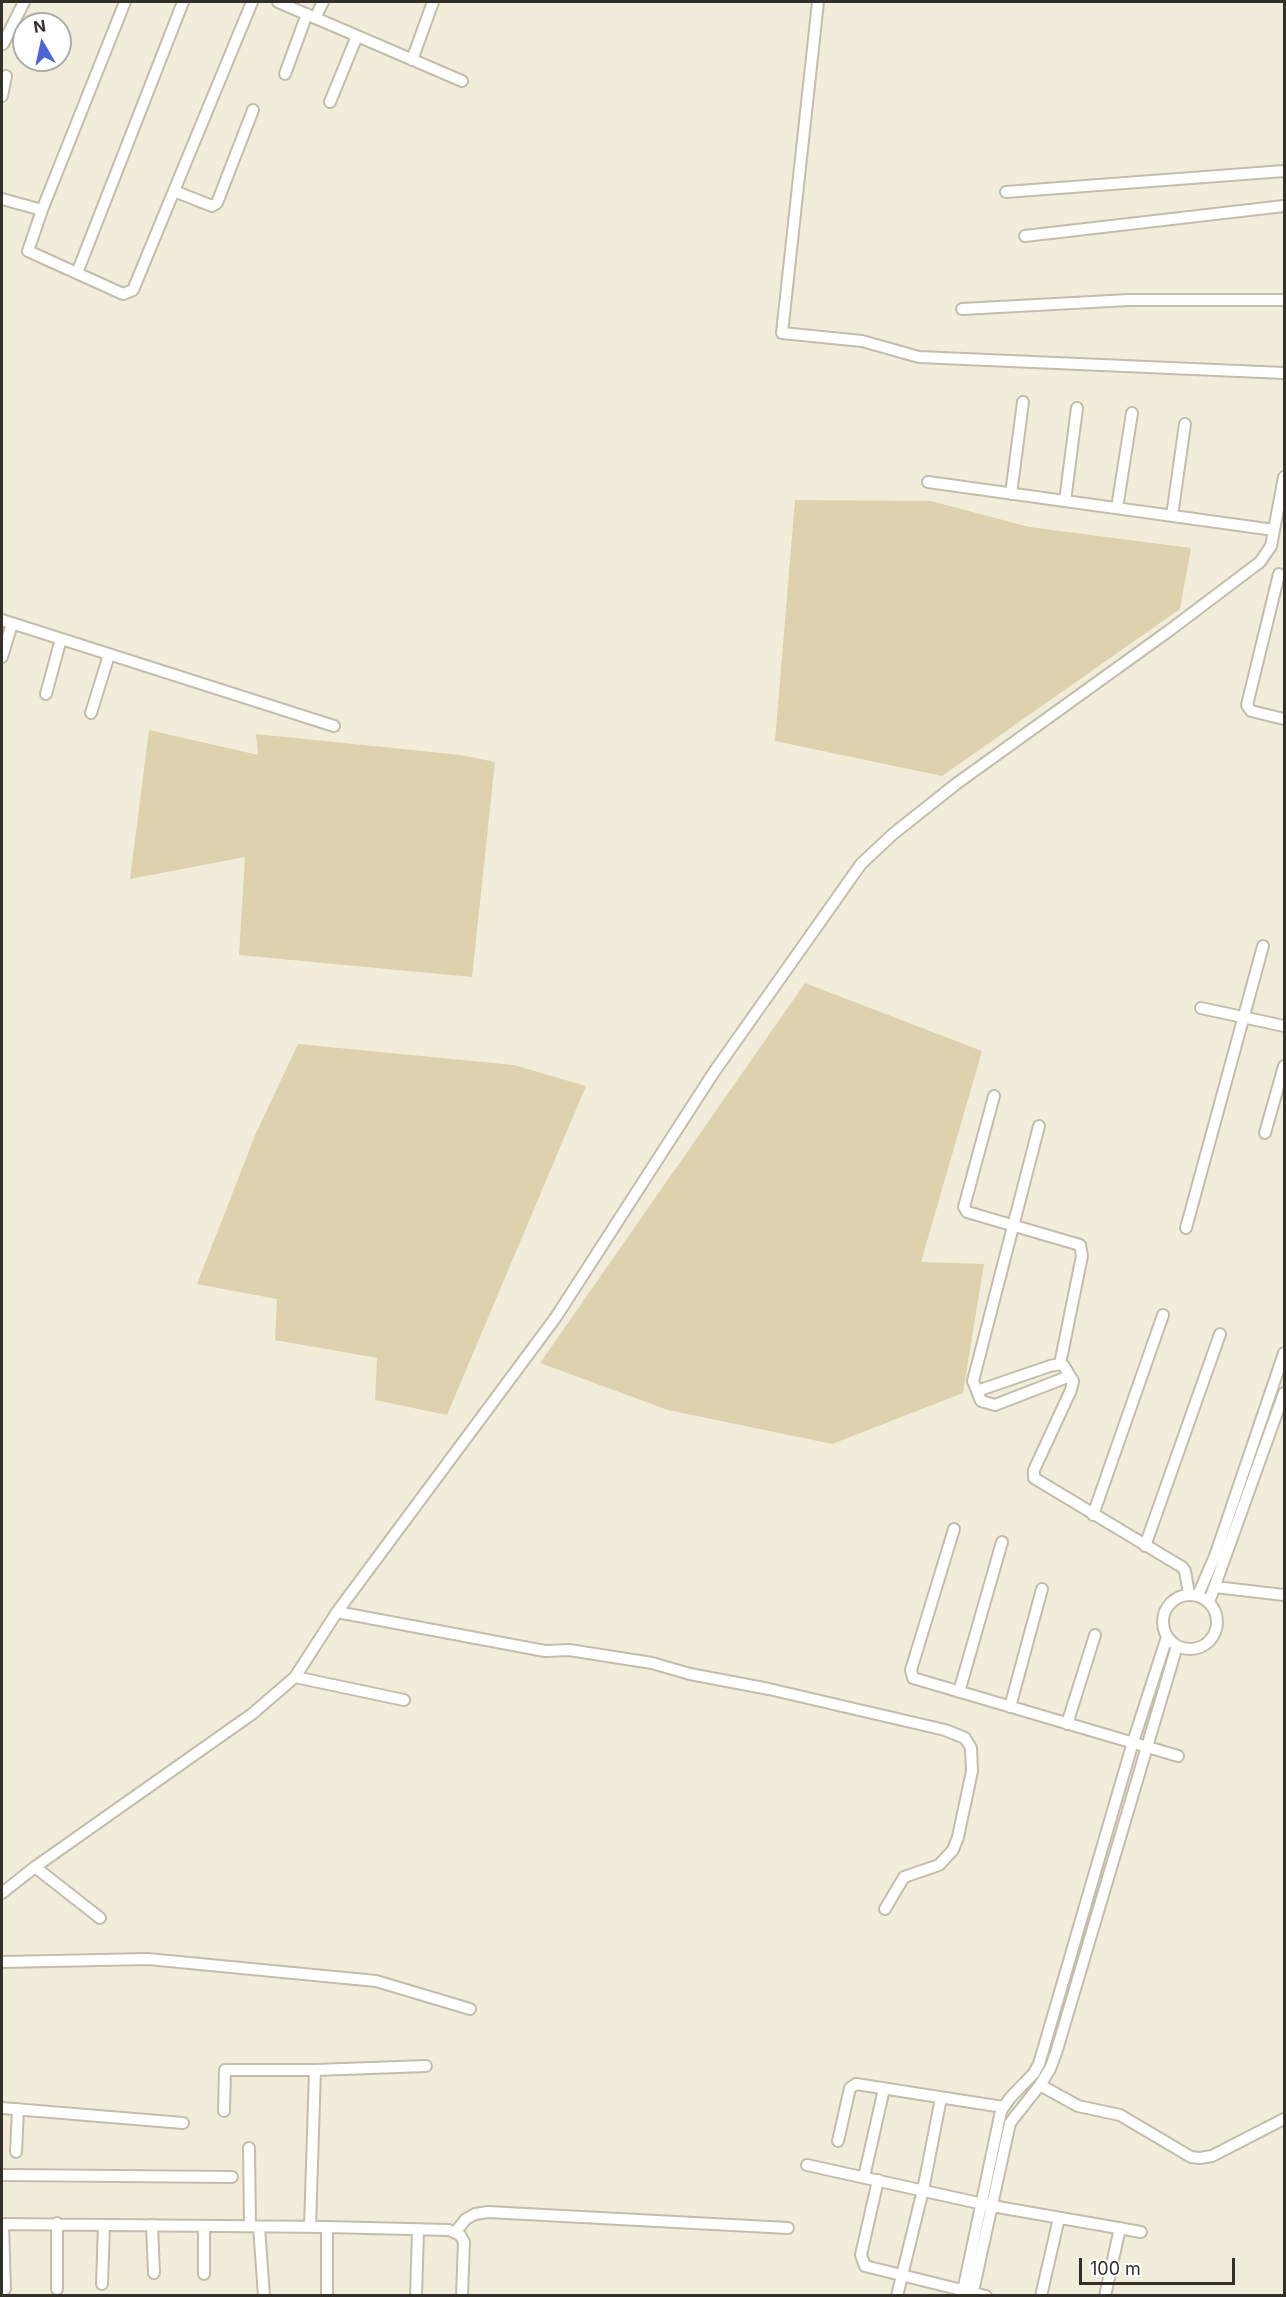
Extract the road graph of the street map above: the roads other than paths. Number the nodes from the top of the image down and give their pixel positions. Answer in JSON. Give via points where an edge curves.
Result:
{"nodes":[{"id":1,"x":24,"y":2,"type":"edge"},
{"id":2,"x":125,"y":2,"type":"edge"},
{"id":3,"x":183,"y":2,"type":"edge"},
{"id":4,"x":252,"y":2,"type":"edge"},
{"id":5,"x":278,"y":2,"type":"edge"},
{"id":6,"x":323,"y":2,"type":"edge"},
{"id":7,"x":433,"y":2,"type":"edge"},
{"id":8,"x":818,"y":2,"type":"edge"},
{"id":9,"x":311,"y":16,"type":"junction"},
{"id":10,"x":357,"y":36,"type":"junction"},
{"id":11,"x":3,"y":44,"type":"dead end"},
{"id":12,"x":412,"y":60,"type":"junction"},
{"id":13,"x":285,"y":74,"type":"dead end"},
{"id":14,"x":6,"y":76,"type":"dead end"},
{"id":15,"x":462,"y":81,"type":"dead end"},
{"id":16,"x":2,"y":96,"type":"edge"},
{"id":17,"x":330,"y":102,"type":"dead end"},
{"id":18,"x":253,"y":110,"type":"dead end"},
{"id":19,"x":1284,"y":171,"type":"edge"},
{"id":20,"x":174,"y":191,"type":"junction"},
{"id":21,"x":1006,"y":192,"type":"dead end"},
{"id":22,"x":2,"y":199,"type":"edge"},
{"id":23,"x":1284,"y":206,"type":"edge"},
{"id":24,"x":42,"y":210,"type":"junction"},
{"id":25,"x":1025,"y":236,"type":"dead end"},
{"id":26,"x":77,"y":273,"type":"junction"},
{"id":27,"x":1284,"y":300,"type":"edge"},
{"id":28,"x":962,"y":309,"type":"dead end"},
{"id":29,"x":1284,"y":373,"type":"edge"},
{"id":30,"x":1023,"y":402,"type":"dead end"},
{"id":31,"x":1077,"y":408,"type":"dead end"},
{"id":32,"x":1132,"y":413,"type":"dead end"},
{"id":33,"x":1185,"y":424,"type":"dead end"},
{"id":34,"x":1284,"y":477,"type":"edge"},
{"id":35,"x":928,"y":482,"type":"dead end"},
{"id":36,"x":1011,"y":494,"type":"junction"},
{"id":37,"x":1065,"y":501,"type":"junction"},
{"id":38,"x":1117,"y":508,"type":"junction"},
{"id":39,"x":1172,"y":516,"type":"junction"},
{"id":40,"x":1274,"y":530,"type":"junction"},
{"id":41,"x":1279,"y":574,"type":"dead end"},
{"id":42,"x":7,"y":622,"type":"edge"},
{"id":43,"x":62,"y":639,"type":"junction"},
{"id":44,"x":109,"y":655,"type":"junction"},
{"id":45,"x":2,"y":657,"type":"edge"},
{"id":46,"x":46,"y":694,"type":"dead end"},
{"id":47,"x":91,"y":713,"type":"dead end"},
{"id":48,"x":1284,"y":719,"type":"edge"},
{"id":49,"x":334,"y":726,"type":"dead end"},
{"id":50,"x":1263,"y":946,"type":"dead end"},
{"id":51,"x":1201,"y":1008,"type":"dead end"},
{"id":52,"x":1245,"y":1017,"type":"junction"},
{"id":53,"x":1284,"y":1026,"type":"edge"},
{"id":54,"x":1284,"y":1066,"type":"edge"},
{"id":55,"x":994,"y":1096,"type":"dead end"},
{"id":56,"x":1039,"y":1126,"type":"dead end"},
{"id":57,"x":1265,"y":1133,"type":"dead end"},
{"id":58,"x":1013,"y":1226,"type":"junction"},
{"id":59,"x":1186,"y":1228,"type":"dead end"},
{"id":60,"x":1162,"y":1315,"type":"dead end"},
{"id":61,"x":1220,"y":1334,"type":"dead end"},
{"id":62,"x":1284,"y":1353,"type":"edge"},
{"id":63,"x":1060,"y":1364,"type":"junction"},
{"id":64,"x":1070,"y":1376,"type":"junction"},
{"id":65,"x":977,"y":1391,"type":"junction"},
{"id":66,"x":1284,"y":1393,"type":"edge"},
{"id":67,"x":1093,"y":1515,"type":"junction"},
{"id":68,"x":954,"y":1529,"type":"dead end"},
{"id":69,"x":1002,"y":1542,"type":"dead end"},
{"id":70,"x":1145,"y":1546,"type":"junction"},
{"id":71,"x":1215,"y":1587,"type":"junction"},
{"id":72,"x":1042,"y":1589,"type":"dead end"},
{"id":73,"x":1193,"y":1595,"type":"junction"},
{"id":74,"x":1284,"y":1595,"type":"edge"},
{"id":75,"x":1209,"y":1602,"type":"junction"},
{"id":76,"x":337,"y":1612,"type":"junction"},
{"id":77,"x":1095,"y":1635,"type":"dead end"},
{"id":78,"x":1167,"y":1637,"type":"junction"},
{"id":79,"x":1177,"y":1646,"type":"junction"},
{"id":80,"x":295,"y":1677,"type":"junction"},
{"id":81,"x":959,"y":1692,"type":"junction"},
{"id":82,"x":404,"y":1700,"type":"dead end"},
{"id":83,"x":1010,"y":1707,"type":"junction"},
{"id":84,"x":1067,"y":1724,"type":"junction"},
{"id":85,"x":1133,"y":1742,"type":"junction"},
{"id":86,"x":1146,"y":1747,"type":"junction"},
{"id":87,"x":1178,"y":1756,"type":"dead end"},
{"id":88,"x":35,"y":1867,"type":"junction"},
{"id":89,"x":2,"y":1893,"type":"edge"},
{"id":90,"x":885,"y":1909,"type":"dead end"},
{"id":91,"x":100,"y":1918,"type":"dead end"},
{"id":92,"x":2,"y":1962,"type":"edge"},
{"id":93,"x":470,"y":2008,"type":"dead end"},
{"id":94,"x":426,"y":2066,"type":"dead end"},
{"id":95,"x":315,"y":2070,"type":"junction"},
{"id":96,"x":1040,"y":2085,"type":"junction"},
{"id":97,"x":884,"y":2089,"type":"junction"},
{"id":98,"x":941,"y":2098,"type":"junction"},
{"id":99,"x":1003,"y":2107,"type":"junction"},
{"id":100,"x":2,"y":2108,"type":"edge"},
{"id":101,"x":18,"y":2109,"type":"junction"},
{"id":102,"x":224,"y":2111,"type":"dead end"},
{"id":103,"x":1284,"y":2119,"type":"edge"},
{"id":104,"x":183,"y":2123,"type":"dead end"},
{"id":105,"x":838,"y":2141,"type":"dead end"},
{"id":106,"x":249,"y":2148,"type":"dead end"},
{"id":107,"x":16,"y":2152,"type":"dead end"},
{"id":108,"x":807,"y":2165,"type":"dead end"},
{"id":109,"x":2,"y":2175,"type":"edge"},
{"id":110,"x":232,"y":2177,"type":"dead end"},
{"id":111,"x":864,"y":2177,"type":"junction"},
{"id":112,"x":878,"y":2180,"type":"junction"},
{"id":113,"x":923,"y":2190,"type":"junction"},
{"id":114,"x":987,"y":2205,"type":"junction"},
{"id":115,"x":1059,"y":2218,"type":"junction"},
{"id":116,"x":57,"y":2223,"type":"junction"},
{"id":117,"x":2,"y":2224,"type":"edge"},
{"id":118,"x":104,"y":2225,"type":"junction"},
{"id":119,"x":152,"y":2225,"type":"junction"},
{"id":120,"x":204,"y":2226,"type":"junction"},
{"id":121,"x":255,"y":2227,"type":"junction"},
{"id":122,"x":310,"y":2227,"type":"junction"},
{"id":123,"x":327,"y":2227,"type":"junction"},
{"id":124,"x":788,"y":2228,"type":"dead end"},
{"id":125,"x":1120,"y":2228,"type":"junction"},
{"id":126,"x":418,"y":2231,"type":"junction"},
{"id":127,"x":456,"y":2231,"type":"junction"},
{"id":128,"x":1141,"y":2232,"type":"dead end"},
{"id":129,"x":154,"y":2273,"type":"dead end"},
{"id":130,"x":204,"y":2274,"type":"dead end"},
{"id":131,"x":902,"y":2276,"type":"junction"},
{"id":132,"x":102,"y":2284,"type":"dead end"},
{"id":133,"x":6,"y":2289,"type":"dead end"},
{"id":134,"x":57,"y":2289,"type":"dead end"},
{"id":135,"x":967,"y":2293,"type":"edge"},
{"id":136,"x":264,"y":2295,"type":"edge"},
{"id":137,"x":327,"y":2295,"type":"edge"},
{"id":138,"x":416,"y":2295,"type":"edge"},
{"id":139,"x":462,"y":2295,"type":"edge"},
{"id":140,"x":897,"y":2295,"type":"edge"},
{"id":141,"x":986,"y":2295,"type":"edge"},
{"id":142,"x":1041,"y":2295,"type":"edge"},
{"id":143,"x":1105,"y":2295,"type":"edge"}],
"edges":[{"from":1,"to":11,"type":"street"},
{"from":2,"to":24,"type":"street"},
{"from":3,"to":26,"type":"street"},
{"from":4,"to":20,"type":"street"},
{"from":5,"to":9,"type":"street"},
{"from":6,"to":9,"type":"street"},
{"from":7,"to":12,"type":"street"},
{"from":8,"to":29,"type":"street","via":[[782,333],[862,341],[919,357]]},
{"from":9,"to":10,"type":"street"},
{"from":9,"to":13,"type":"street"},
{"from":10,"to":12,"type":"street"},
{"from":10,"to":17,"type":"street"},
{"from":12,"to":15,"type":"street"},
{"from":14,"to":16,"type":"street"},
{"from":18,"to":20,"type":"street","via":[[217,203],[212,206]]},
{"from":19,"to":21,"type":"street"},
{"from":20,"to":26,"type":"street","via":[[133,290],[123,294]]},
{"from":22,"to":24,"type":"street"},
{"from":23,"to":25,"type":"street"},
{"from":24,"to":26,"type":"street","via":[[28,251]]},
{"from":27,"to":28,"type":"street","via":[[1129,300]]},
{"from":30,"to":36,"type":"street"},
{"from":31,"to":37,"type":"street"},
{"from":32,"to":38,"type":"street"},
{"from":33,"to":39,"type":"street"},
{"from":34,"to":40,"type":"street"},
{"from":35,"to":36,"type":"street"},
{"from":36,"to":37,"type":"street"},
{"from":37,"to":38,"type":"street"},
{"from":38,"to":39,"type":"street"},
{"from":39,"to":40,"type":"street"},
{"from":40,"to":76,"type":"street","via":[[1266,555],[1252,568],[956,784],[861,864],[714,1072],[556,1317]]},
{"from":41,"to":48,"type":"street","via":[[1247,705],[1251,711]]},
{"from":42,"to":43,"type":"street"},
{"from":42,"to":45,"type":"street"},
{"from":43,"to":44,"type":"street"},
{"from":43,"to":46,"type":"street"},
{"from":44,"to":47,"type":"street"},
{"from":44,"to":49,"type":"street"},
{"from":50,"to":52,"type":"street"},
{"from":51,"to":52,"type":"street"},
{"from":52,"to":53,"type":"street"},
{"from":52,"to":59,"type":"street"},
{"from":54,"to":57,"type":"street"},
{"from":55,"to":58,"type":"street","via":[[964,1207],[967,1212]]},
{"from":56,"to":58,"type":"street"},
{"from":58,"to":63,"type":"street","via":[[1080,1245],[1082,1249]]},
{"from":58,"to":65,"type":"street","via":[[974,1372]]},
{"from":60,"to":67,"type":"street"},
{"from":61,"to":70,"type":"street"},
{"from":62,"to":73,"type":"street","via":[[1215,1556]]},
{"from":63,"to":64,"type":"street"},
{"from":63,"to":65,"type":"street"},
{"from":64,"to":65,"type":"street","via":[[995,1405],[981,1401]]},
{"from":64,"to":67,"type":"street","via":[[1071,1390],[1033,1474],[1036,1480]]},
{"from":66,"to":71,"type":"street"},
{"from":67,"to":70,"type":"street"},
{"from":68,"to":81,"type":"street","via":[[911,1670],[916,1680]]},
{"from":69,"to":81,"type":"street"},
{"from":70,"to":73,"type":"street","via":[[1185,1571]]},
{"from":71,"to":74,"type":"street"},
{"from":71,"to":75,"type":"street"},
{"from":72,"to":83,"type":"street"},
{"from":73,"to":75,"type":"street"},
{"from":73,"to":78,"type":"street","via":[[1176,1598],[1164,1611],[1162,1620]]},
{"from":75,"to":79,"type":"street","via":[[1217,1617],[1210,1640],[1196,1649]]},
{"from":76,"to":80,"type":"street"},
{"from":76,"to":90,"type":"street","via":[[546,1651],[569,1650],[652,1663],[945,1730],[965,1738],[971,1748],[972,1771],[953,1850],[939,1865],[904,1877]]},
{"from":77,"to":84,"type":"street"},
{"from":78,"to":79,"type":"street"},
{"from":78,"to":85,"type":"street"},
{"from":79,"to":86,"type":"street"},
{"from":80,"to":82,"type":"street"},
{"from":80,"to":88,"type":"street","via":[[252,1714]]},
{"from":81,"to":83,"type":"street"},
{"from":83,"to":84,"type":"street"},
{"from":84,"to":85,"type":"street"},
{"from":85,"to":86,"type":"street"},
{"from":85,"to":99,"type":"street","via":[[1039,2064]]},
{"from":86,"to":87,"type":"street"},
{"from":86,"to":96,"type":"street","via":[[1059,2044]]},
{"from":88,"to":89,"type":"street"},
{"from":88,"to":91,"type":"street"},
{"from":92,"to":93,"type":"street","via":[[148,1959],[364,1980]]},
{"from":94,"to":95,"type":"street"},
{"from":95,"to":102,"type":"street","via":[[225,2070]]},
{"from":95,"to":122,"type":"street"},
{"from":96,"to":103,"type":"street","via":[[1078,2106],[1120,2115],[1191,2157],[1212,2156]]},
{"from":96,"to":114,"type":"street","via":[[1010,2123]]},
{"from":97,"to":98,"type":"street"},
{"from":97,"to":105,"type":"street","via":[[856,2084],[849,2088]]},
{"from":97,"to":111,"type":"street"},
{"from":98,"to":99,"type":"street"},
{"from":98,"to":113,"type":"street"},
{"from":99,"to":114,"type":"street"},
{"from":100,"to":101,"type":"street"},
{"from":101,"to":104,"type":"street"},
{"from":101,"to":107,"type":"street"},
{"from":106,"to":121,"type":"street"},
{"from":108,"to":111,"type":"street"},
{"from":109,"to":110,"type":"street"},
{"from":111,"to":112,"type":"street"},
{"from":112,"to":113,"type":"street"},
{"from":112,"to":131,"type":"street","via":[[861,2258],[865,2266]]},
{"from":113,"to":114,"type":"street"},
{"from":113,"to":131,"type":"street"},
{"from":114,"to":115,"type":"street"},
{"from":114,"to":135,"type":"street"},
{"from":115,"to":125,"type":"street"},
{"from":115,"to":142,"type":"street"},
{"from":116,"to":117,"type":"street"},
{"from":116,"to":118,"type":"street"},
{"from":116,"to":134,"type":"street"},
{"from":117,"to":133,"type":"street"},
{"from":118,"to":119,"type":"street"},
{"from":118,"to":132,"type":"street"},
{"from":119,"to":120,"type":"street"},
{"from":119,"to":129,"type":"street"},
{"from":120,"to":121,"type":"street"},
{"from":120,"to":130,"type":"street"},
{"from":121,"to":122,"type":"street"},
{"from":121,"to":136,"type":"street"},
{"from":122,"to":123,"type":"street"},
{"from":123,"to":126,"type":"street"},
{"from":123,"to":137,"type":"street"},
{"from":124,"to":127,"type":"street","via":[[488,2212],[466,2219]]},
{"from":125,"to":128,"type":"street"},
{"from":125,"to":143,"type":"street"},
{"from":126,"to":127,"type":"street"},
{"from":126,"to":138,"type":"street"},
{"from":127,"to":139,"type":"street","via":[[464,2242]]},
{"from":131,"to":135,"type":"street"},
{"from":131,"to":140,"type":"street"},
{"from":135,"to":141,"type":"street"}]}
